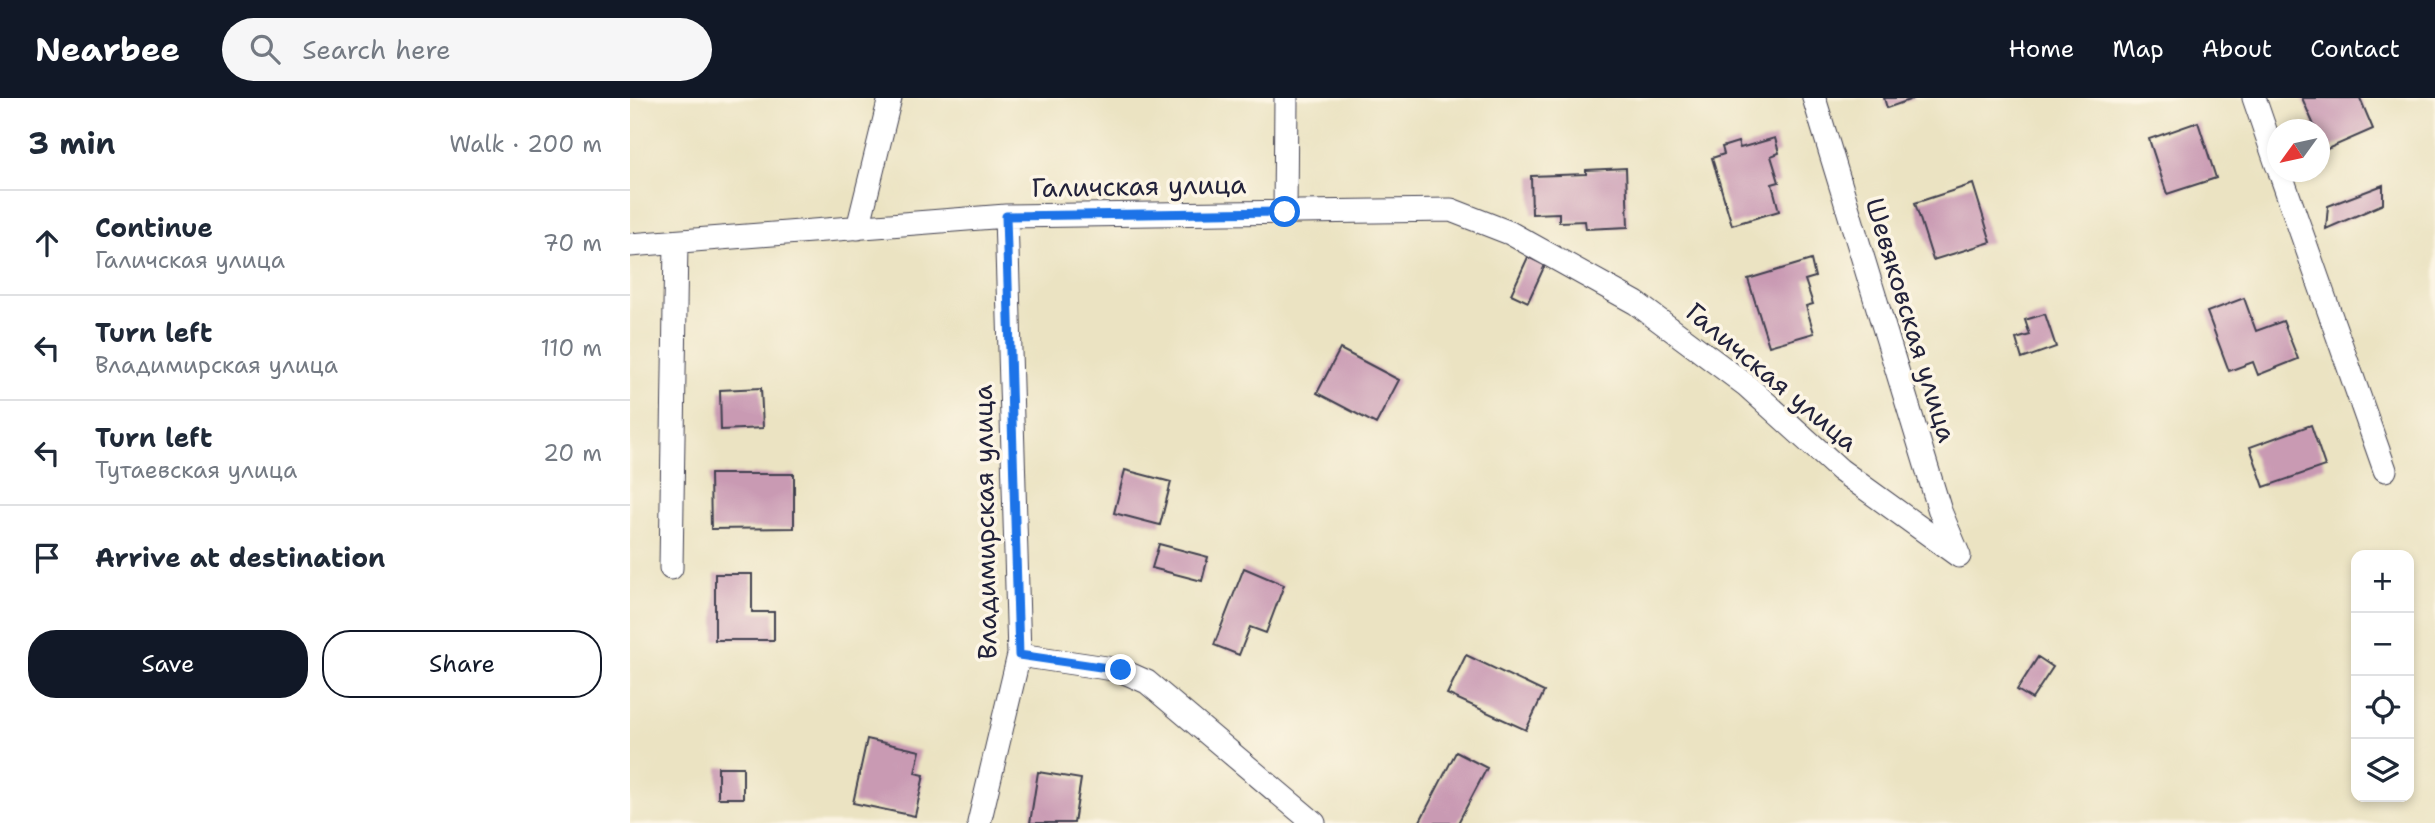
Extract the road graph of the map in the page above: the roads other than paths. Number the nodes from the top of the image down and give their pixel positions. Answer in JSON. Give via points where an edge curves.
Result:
{"nodes":[{"id":1,"x":890,"y":98,"type":"edge"},
{"id":2,"x":1286,"y":98,"type":"edge"},
{"id":3,"x":1814,"y":98,"type":"edge"},
{"id":4,"x":2254,"y":98,"type":"edge"},
{"id":5,"x":2267,"y":136,"type":"edge"},
{"id":6,"x":2284,"y":182,"type":"edge"},
{"id":7,"x":1285,"y":212,"type":"junction"},
{"id":8,"x":1006,"y":216,"type":"junction"},
{"id":9,"x":858,"y":228,"type":"junction"},
{"id":10,"x":676,"y":242,"type":"junction"},
{"id":11,"x":630,"y":245,"type":"edge"},
{"id":12,"x":2385,"y":470,"type":"dead end"},
{"id":13,"x":1959,"y":556,"type":"joint"},
{"id":14,"x":671,"y":568,"type":"dead end"},
{"id":15,"x":1019,"y":655,"type":"junction"},
{"id":16,"x":979,"y":823,"type":"edge"},
{"id":17,"x":1314,"y":823,"type":"edge"}],
"edges":[{"from":1,"to":9,"type":"street"},
{"from":2,"to":7,"type":"street"},
{"from":3,"to":13,"type":"street","name":"Шевяковская улица","via":[[1940,511]]},
{"from":4,"to":5,"type":"street"},
{"from":6,"to":12,"type":"street"},
{"from":7,"to":8,"type":"street","name":"Галичская улица"},
{"from":7,"to":13,"type":"street","name":"Галичская улица","via":[[1451,210],[1510,233],[1636,303],[1746,385],[1840,470]]},
{"from":8,"to":9,"type":"street","name":"Галичская улица"},
{"from":8,"to":15,"type":"street","name":"Владимирская улица"},
{"from":9,"to":10,"type":"street","name":"Галичская улица"},
{"from":10,"to":11,"type":"street","name":"Галичская улица"},
{"from":10,"to":14,"type":"street"},
{"from":15,"to":16,"type":"street","name":"Владимирская улица"},
{"from":15,"to":17,"type":"street","via":[[1121,670],[1147,682]]}]}
